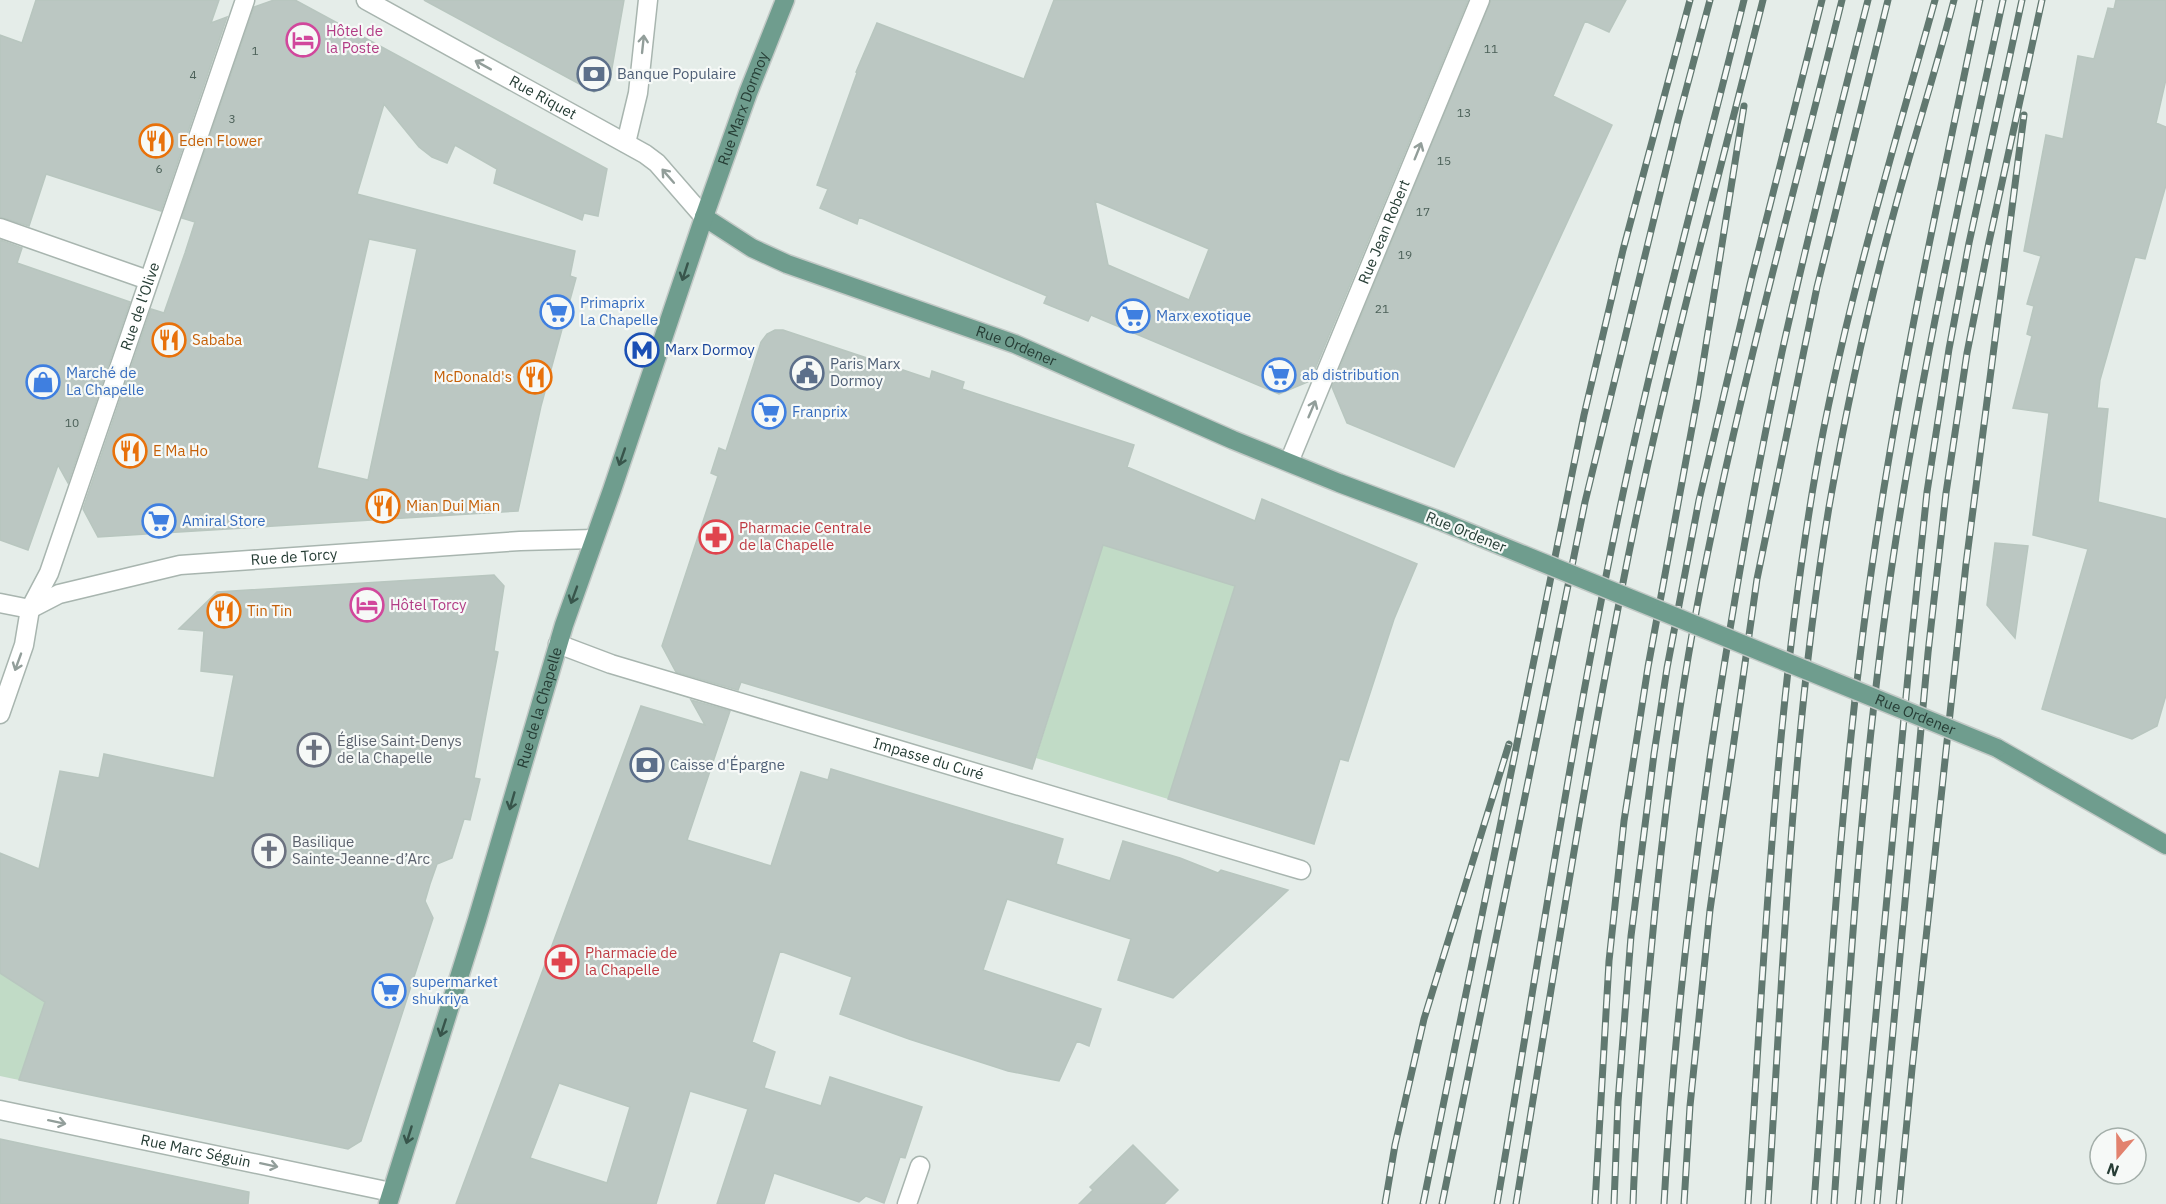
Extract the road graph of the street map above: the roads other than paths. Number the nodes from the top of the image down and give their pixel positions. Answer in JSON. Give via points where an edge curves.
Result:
{"nodes":[{"id":1,"x":245,"y":0,"type":"edge"},
{"id":2,"x":366,"y":0,"type":"edge"},
{"id":3,"x":648,"y":0,"type":"edge"},
{"id":4,"x":785,"y":0,"type":"edge"},
{"id":5,"x":1480,"y":0,"type":"edge"},
{"id":6,"x":626,"y":143,"type":"junction"},
{"id":7,"x":704,"y":217,"type":"junction"},
{"id":8,"x":0,"y":228,"type":"edge"},
{"id":9,"x":148,"y":280,"type":"junction"},
{"id":10,"x":1289,"y":462,"type":"junction"},
{"id":11,"x":594,"y":539,"type":"junction"},
{"id":12,"x":0,"y":603,"type":"edge"},
{"id":13,"x":30,"y":609,"type":"junction"},
{"id":14,"x":558,"y":644,"type":"junction"},
{"id":15,"x":0,"y":714,"type":"edge"},
{"id":16,"x":2166,"y":845,"type":"edge"},
{"id":17,"x":1301,"y":870,"type":"dead end"},
{"id":18,"x":0,"y":1110,"type":"edge"},
{"id":19,"x":920,"y":1166,"type":"dead end"},
{"id":20,"x":390,"y":1198,"type":"edge"},
{"id":21,"x":907,"y":1204,"type":"edge"}],
"edges":[{"from":1,"to":9,"type":"street","name":"Rue de l'Olive"},
{"from":6,"to":2,"type":"street","name":"Rue Riquet","one_way":true},
{"from":6,"to":3,"type":"street","one_way":true,"via":[[638,93]]},
{"from":4,"to":7,"type":"main road","name":"Rue Marx Dormoy"},
{"from":10,"to":5,"type":"street","name":"Rue Jean Robert","one_way":true},
{"from":7,"to":6,"type":"street","name":"Rue Riquet","one_way":true,"via":[[657,163]]},
{"from":7,"to":10,"type":"main road","name":"Rue Ordener","via":[[752,248],[787,264],[1015,344]]},
{"from":7,"to":11,"type":"main road","name":"Rue de la Chapelle","one_way":true},
{"from":8,"to":9,"type":"street"},
{"from":9,"to":13,"type":"street","name":"Rue de l'Olive","via":[[49,573]]},
{"from":10,"to":16,"type":"main road","name":"Rue Ordener","bridge":true,"via":[[1997,748]]},
{"from":11,"to":13,"type":"street","name":"Rue de Torcy","via":[[180,565],[59,594]]},
{"from":11,"to":14,"type":"main road","name":"Rue de la Chapelle","one_way":true},
{"from":12,"to":13,"type":"street"},
{"from":13,"to":15,"type":"street","name":"Rue de l'Olive","one_way":true,"via":[[24,645]]},
{"from":14,"to":17,"type":"street","name":"Impasse du Curé","via":[[611,664]]},
{"from":14,"to":20,"type":"main road","name":"Rue de la Chapelle","one_way":true},
{"from":18,"to":20,"type":"street","name":"Rue Marc Séguin","one_way":true},
{"from":19,"to":21,"type":"street"}]}
